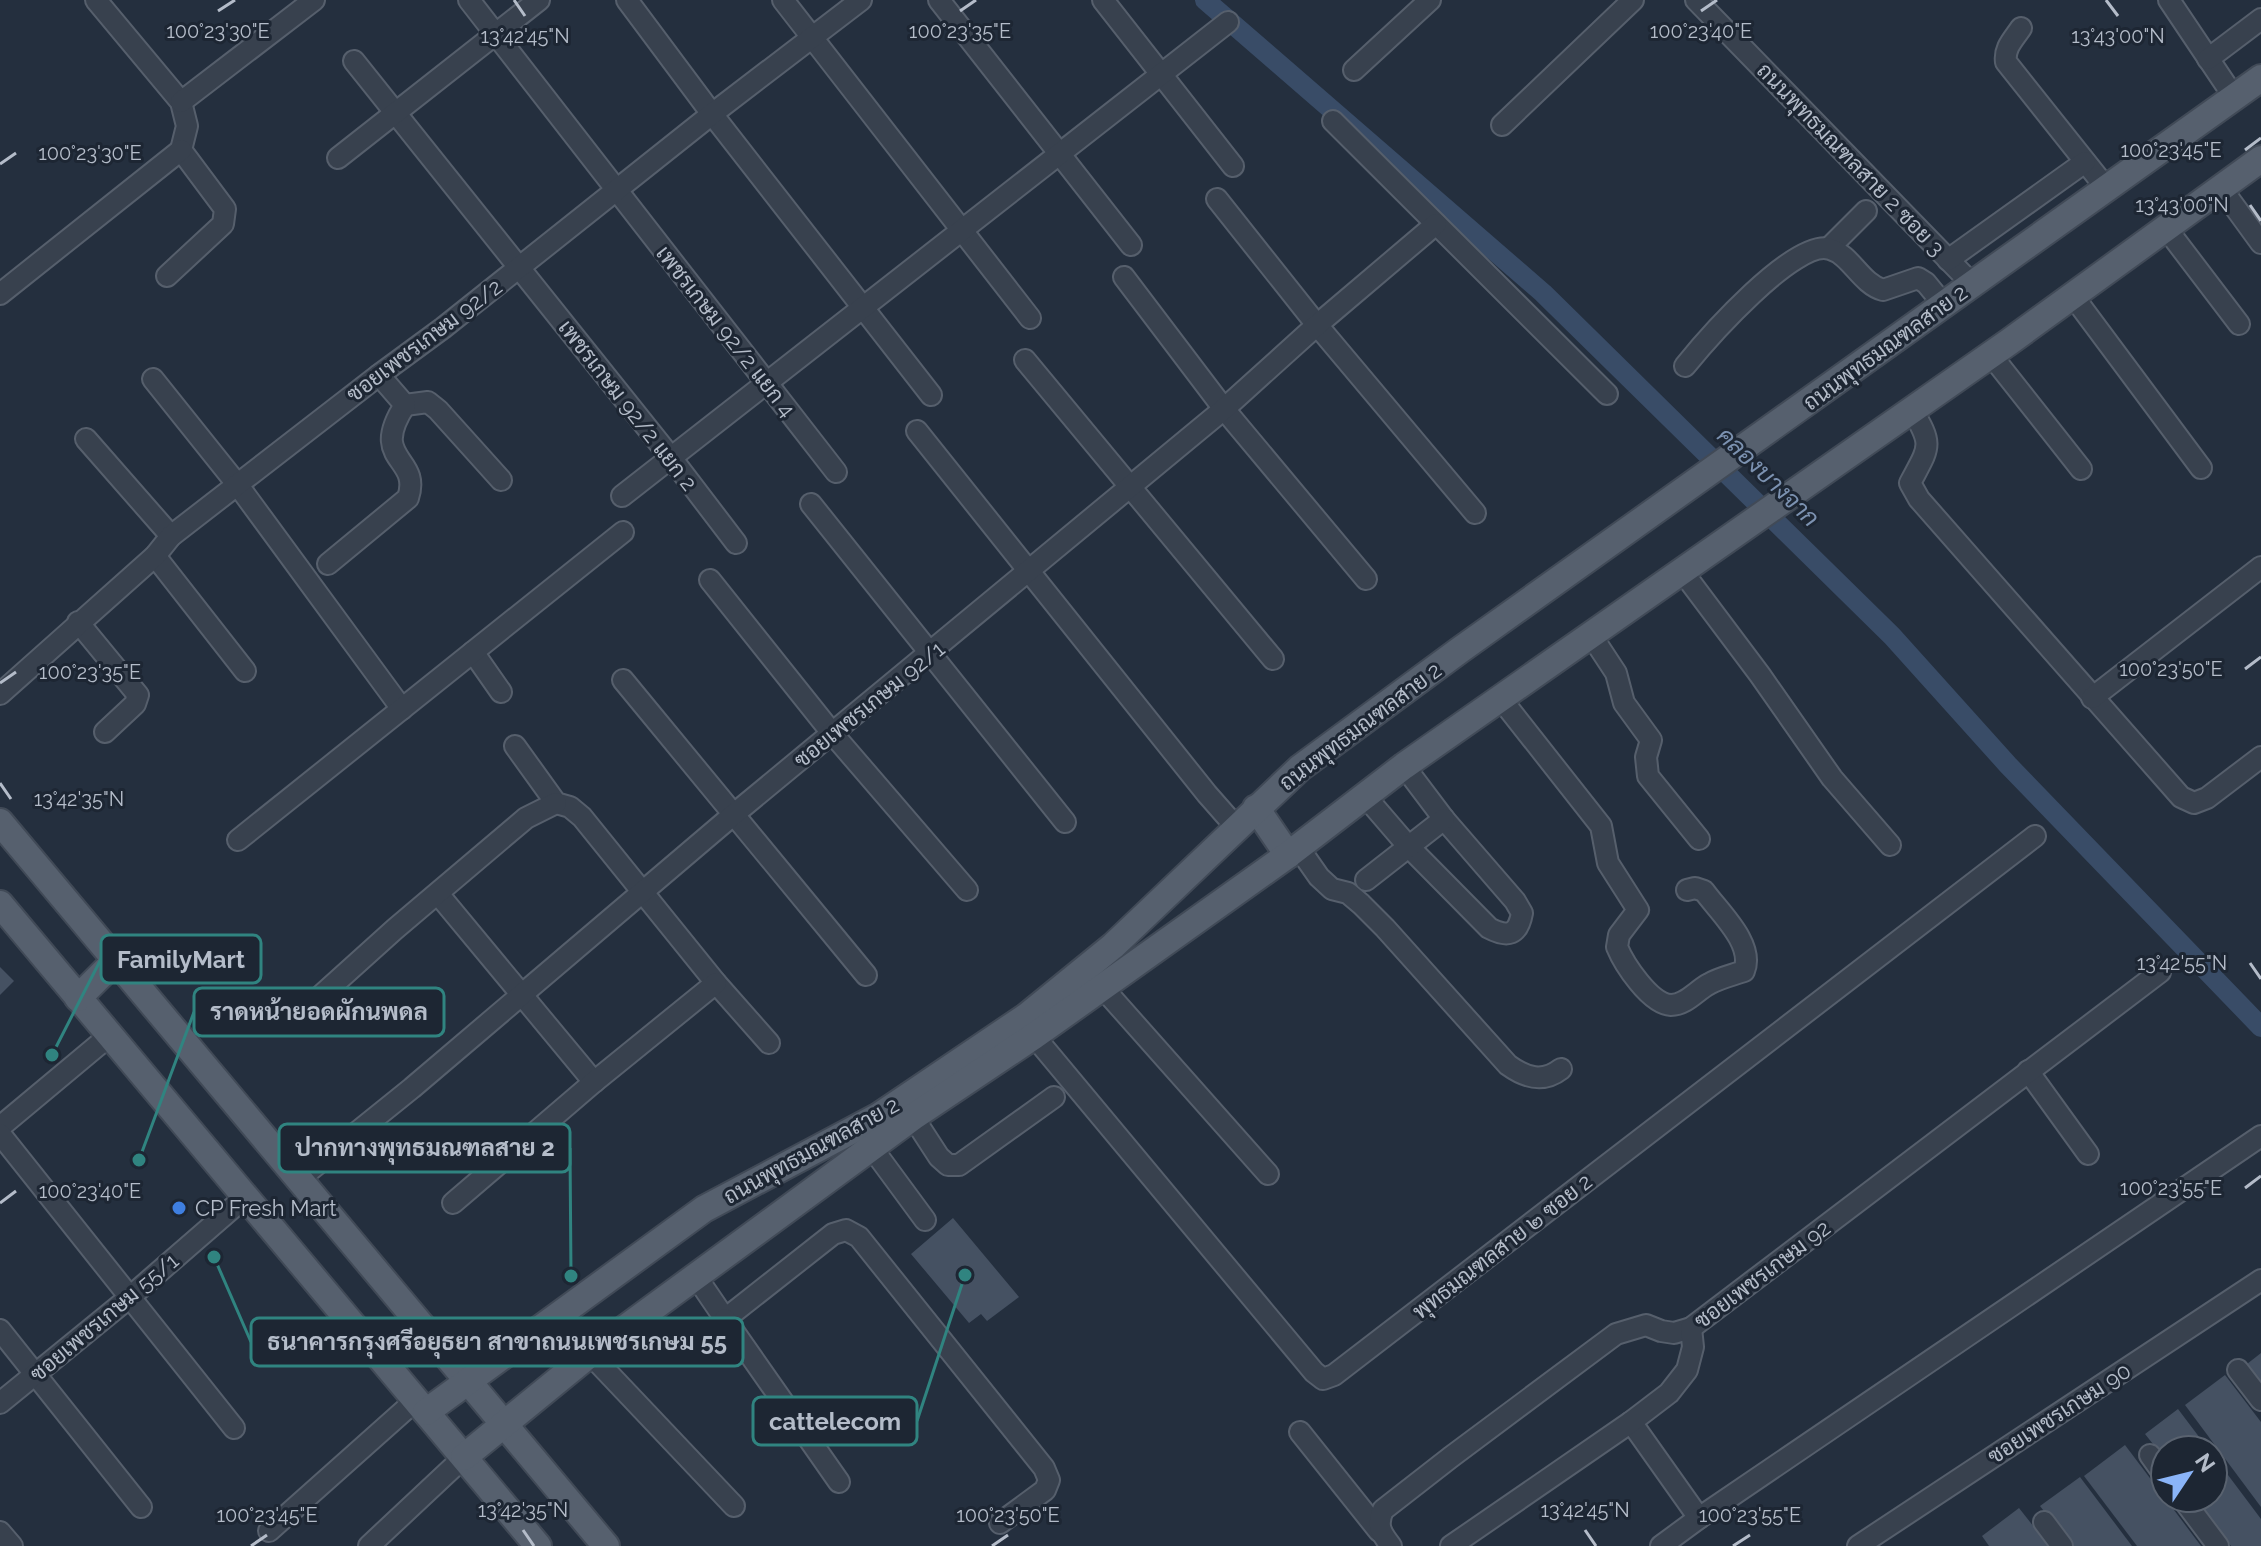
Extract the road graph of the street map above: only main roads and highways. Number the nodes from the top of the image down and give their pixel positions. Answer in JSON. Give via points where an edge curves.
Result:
{"nodes":[{"id":1,"x":2261,"y":78,"type":"edge"},
{"id":2,"x":2261,"y":159,"type":"edge"},
{"id":3,"x":1256,"y":808,"type":"junction"},
{"id":4,"x":0,"y":822,"type":"edge"},
{"id":5,"x":1293,"y":851,"type":"junction"},
{"id":6,"x":0,"y":906,"type":"edge"},
{"id":7,"x":115,"y":961,"type":"junction"},
{"id":8,"x":78,"y":998,"type":"junction"},
{"id":9,"x":469,"y":1381,"type":"junction"},
{"id":10,"x":421,"y":1406,"type":"junction"},
{"id":11,"x":504,"y":1423,"type":"junction"},
{"id":12,"x":464,"y":1457,"type":"junction"},
{"id":13,"x":538,"y":1546,"type":"edge"},
{"id":14,"x":606,"y":1546,"type":"edge"}],
"edges":[{"from":1,"to":3,"type":"main road","name":"ถนนพุทธมณฑลสาย 2","via":[[1300,768]]},
{"from":2,"to":5,"type":"main road","name":"ถนนพุทธมณฑลสาย 2","via":[[1404,766]]},
{"from":3,"to":5,"type":"main road"},
{"from":3,"to":9,"type":"main road","name":"ถนนพุทธมณฑลสาย 2","via":[[1113,946],[1027,1016],[879,1116],[704,1209]]},
{"from":4,"to":7,"type":"main road"},
{"from":5,"to":11,"type":"main road","name":"ถนนพุทธมณฑลสาย 2","via":[[695,1275]]},
{"from":6,"to":8,"type":"main road"},
{"from":7,"to":8,"type":"main road"},
{"from":7,"to":9,"type":"main road"},
{"from":8,"to":10,"type":"main road"},
{"from":9,"to":10,"type":"main road","name":"ถนนพุทธมณฑลสาย 2"},
{"from":9,"to":11,"type":"main road"},
{"from":10,"to":12,"type":"main road"},
{"from":11,"to":12,"type":"main road","name":"ถนนพุทธมณฑลสาย 2"},
{"from":11,"to":14,"type":"main road"},
{"from":12,"to":13,"type":"main road"}]}
